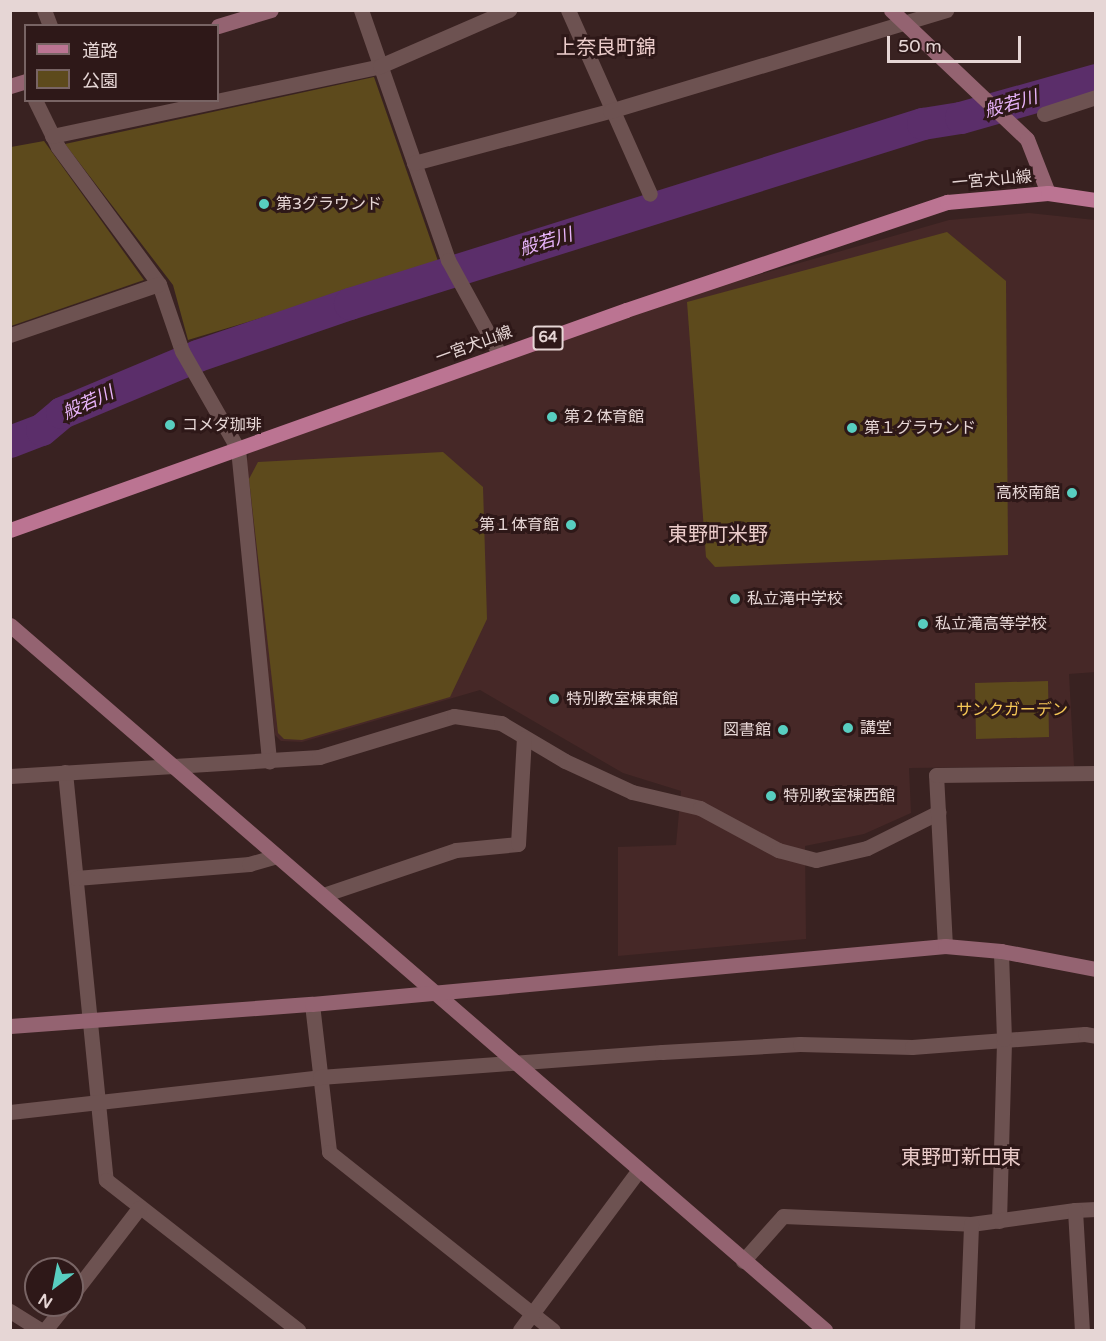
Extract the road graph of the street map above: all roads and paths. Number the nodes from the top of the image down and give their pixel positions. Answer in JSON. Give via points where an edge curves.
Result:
{"nodes":[{"id":1,"x":361,"y":10,"type":"edge"},
{"id":2,"x":509,"y":10,"type":"edge"},
{"id":3,"x":568,"y":10,"type":"edge"},
{"id":4,"x":891,"y":10,"type":"edge"},
{"id":5,"x":946,"y":10,"type":"edge"},
{"id":6,"x":260,"y":12,"type":"edge"},
{"id":7,"x":904,"y":22,"type":"junction"},
{"id":8,"x":219,"y":26,"type":"edge"},
{"id":9,"x":380,"y":66,"type":"junction"},
{"id":10,"x":1095,"y":97,"type":"edge"},
{"id":11,"x":219,"y":100,"type":"edge"},
{"id":12,"x":36,"y":102,"type":"edge"},
{"id":13,"x":211,"y":102,"type":"edge"},
{"id":14,"x":610,"y":111,"type":"junction"},
{"id":15,"x":1044,"y":114,"type":"dead end"},
{"id":16,"x":52,"y":136,"type":"junction"},
{"id":17,"x":414,"y":163,"type":"junction"},
{"id":18,"x":1048,"y":193,"type":"junction"},
{"id":19,"x":650,"y":194,"type":"dead end"},
{"id":20,"x":1095,"y":200,"type":"edge"},
{"id":21,"x":159,"y":284,"type":"junction"},
{"id":22,"x":10,"y":334,"type":"edge"},
{"id":23,"x":500,"y":355,"type":"junction"},
{"id":24,"x":238,"y":449,"type":"junction"},
{"id":25,"x":10,"y":530,"type":"edge"},
{"id":26,"x":10,"y":625,"type":"edge"},
{"id":27,"x":524,"y":738,"type":"junction"},
{"id":28,"x":269,"y":761,"type":"junction"},
{"id":29,"x":171,"y":764,"type":"junction"},
{"id":30,"x":65,"y":772,"type":"junction"},
{"id":31,"x":1095,"y":773,"type":"edge"},
{"id":32,"x":10,"y":776,"type":"edge"},
{"id":33,"x":939,"y":812,"type":"junction"},
{"id":34,"x":277,"y":856,"type":"junction"},
{"id":35,"x":76,"y":878,"type":"junction"},
{"id":36,"x":323,"y":895,"type":"junction"},
{"id":37,"x":945,"y":946,"type":"junction"},
{"id":38,"x":1001,"y":951,"type":"junction"},
{"id":39,"x":1095,"y":969,"type":"edge"},
{"id":40,"x":434,"y":991,"type":"junction"},
{"id":41,"x":312,"y":1004,"type":"junction"},
{"id":42,"x":90,"y":1018,"type":"junction"},
{"id":43,"x":10,"y":1026,"type":"edge"},
{"id":44,"x":1095,"y":1036,"type":"edge"},
{"id":45,"x":1004,"y":1039,"type":"junction"},
{"id":46,"x":518,"y":1065,"type":"junction"},
{"id":47,"x":320,"y":1077,"type":"junction"},
{"id":48,"x":99,"y":1102,"type":"junction"},
{"id":49,"x":10,"y":1112,"type":"edge"},
{"id":50,"x":638,"y":1171,"type":"junction"},
{"id":51,"x":139,"y":1208,"type":"junction"},
{"id":52,"x":1095,"y":1209,"type":"edge"},
{"id":53,"x":1075,"y":1210,"type":"junction"},
{"id":54,"x":999,"y":1221,"type":"junction"},
{"id":55,"x":971,"y":1224,"type":"junction"},
{"id":56,"x":743,"y":1261,"type":"junction"},
{"id":57,"x":84,"y":1279,"type":"edge"},
{"id":58,"x":10,"y":1311,"type":"edge"},
{"id":59,"x":532,"y":1314,"type":"junction"},
{"id":60,"x":55,"y":1317,"type":"edge"},
{"id":61,"x":40,"y":1330,"type":"edge"},
{"id":62,"x":45,"y":1330,"type":"edge"},
{"id":63,"x":298,"y":1330,"type":"edge"},
{"id":64,"x":520,"y":1330,"type":"edge"},
{"id":65,"x":552,"y":1330,"type":"edge"},
{"id":66,"x":825,"y":1330,"type":"edge"},
{"id":67,"x":967,"y":1330,"type":"edge"},
{"id":68,"x":1082,"y":1330,"type":"edge"}],
"edges":[{"from":1,"to":9,"type":"street"},
{"from":2,"to":9,"type":"street"},
{"from":3,"to":14,"type":"street"},
{"from":4,"to":7,"type":"street"},
{"from":5,"to":7,"type":"street"},
{"from":6,"to":8,"type":"street"},
{"from":7,"to":14,"type":"street"},
{"from":7,"to":18,"type":"street","via":[[1027,139]]},
{"from":9,"to":11,"type":"street"},
{"from":9,"to":17,"type":"street"},
{"from":10,"to":15,"type":"street"},
{"from":12,"to":16,"type":"street"},
{"from":13,"to":16,"type":"street"},
{"from":14,"to":17,"type":"street"},
{"from":14,"to":19,"type":"street"},
{"from":16,"to":21,"type":"street"},
{"from":17,"to":23,"type":"street","via":[[455,276]]},
{"from":18,"to":20,"type":"main road","name":"一宮犬山線","number":"64"},
{"from":18,"to":23,"type":"main road","name":"一宮犬山線","number":"64","via":[[946,202]]},
{"from":21,"to":22,"type":"street"},
{"from":21,"to":24,"type":"street","via":[[192,372]]},
{"from":23,"to":24,"type":"main road","name":"一宮犬山線","number":"64"},
{"from":24,"to":25,"type":"main road","name":"一宮犬山線","number":"64"},
{"from":24,"to":28,"type":"street"},
{"from":26,"to":29,"type":"street"},
{"from":27,"to":28,"type":"street","via":[[501,723],[454,716],[319,757]]},
{"from":27,"to":33,"type":"street","via":[[632,792],[700,808],[778,850],[816,860],[867,848]]},
{"from":27,"to":36,"type":"street","via":[[518,844],[456,850]]},
{"from":28,"to":29,"type":"street"},
{"from":29,"to":30,"type":"street"},
{"from":29,"to":34,"type":"street"},
{"from":30,"to":32,"type":"street"},
{"from":30,"to":35,"type":"street"},
{"from":31,"to":33,"type":"street","via":[[936,775]]},
{"from":33,"to":37,"type":"street"},
{"from":34,"to":35,"type":"street","via":[[249,864]]},
{"from":34,"to":36,"type":"street"},
{"from":35,"to":42,"type":"street"},
{"from":36,"to":40,"type":"street"},
{"from":37,"to":38,"type":"street"},
{"from":37,"to":40,"type":"street"},
{"from":38,"to":39,"type":"street"},
{"from":38,"to":45,"type":"street"},
{"from":40,"to":41,"type":"street"},
{"from":40,"to":46,"type":"street"},
{"from":41,"to":42,"type":"street"},
{"from":41,"to":47,"type":"street"},
{"from":42,"to":43,"type":"street"},
{"from":42,"to":48,"type":"street"},
{"from":44,"to":45,"type":"street"},
{"from":45,"to":46,"type":"street","via":[[912,1047],[788,1044]]},
{"from":45,"to":54,"type":"street"},
{"from":46,"to":47,"type":"street"},
{"from":46,"to":50,"type":"street"},
{"from":47,"to":48,"type":"street"},
{"from":47,"to":59,"type":"street","via":[[329,1152]]},
{"from":48,"to":49,"type":"street"},
{"from":48,"to":51,"type":"street","via":[[106,1180]]},
{"from":50,"to":56,"type":"street"},
{"from":50,"to":59,"type":"street"},
{"from":51,"to":57,"type":"street"},
{"from":51,"to":63,"type":"street"},
{"from":52,"to":53,"type":"street"},
{"from":53,"to":54,"type":"street"},
{"from":53,"to":68,"type":"street"},
{"from":54,"to":55,"type":"street"},
{"from":55,"to":56,"type":"street","via":[[783,1216]]},
{"from":55,"to":67,"type":"street"},
{"from":56,"to":66,"type":"street"},
{"from":58,"to":61,"type":"street"},
{"from":59,"to":64,"type":"street"},
{"from":59,"to":65,"type":"street"},
{"from":60,"to":62,"type":"street"}]}
